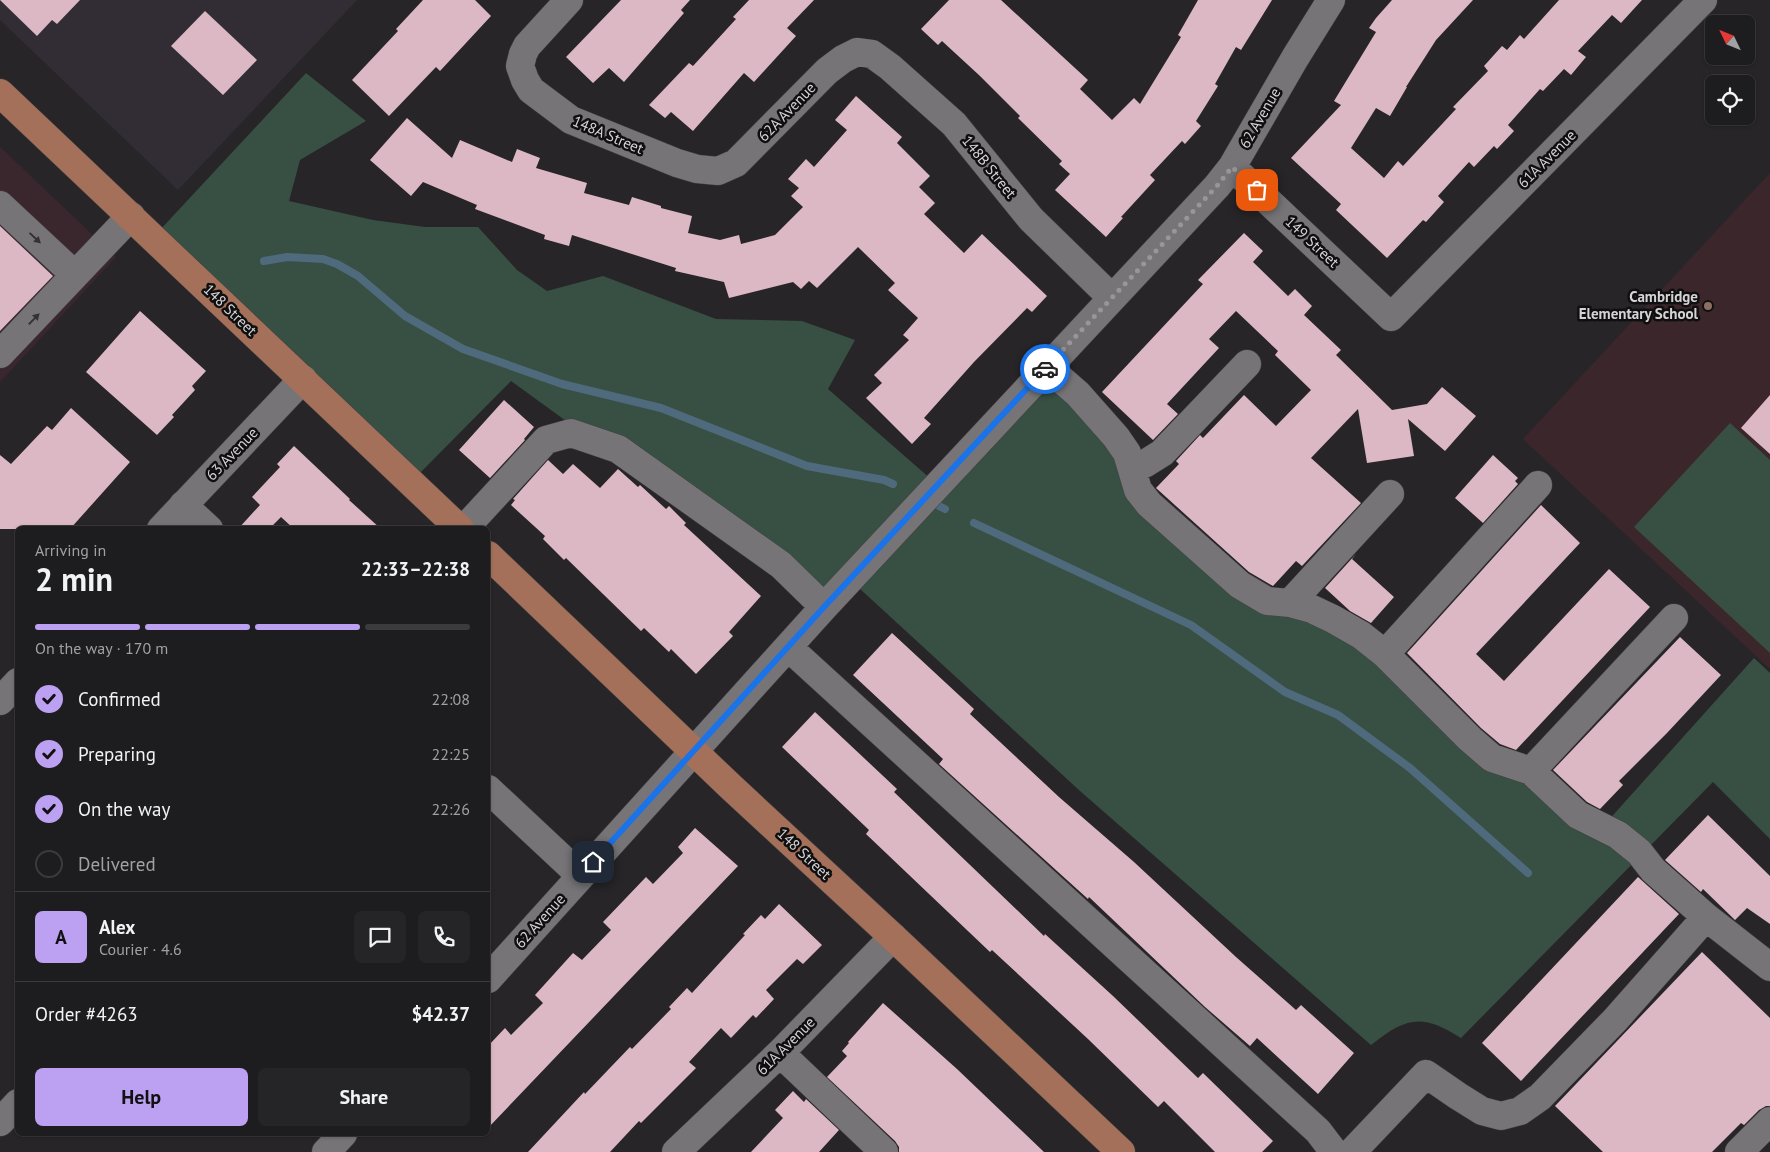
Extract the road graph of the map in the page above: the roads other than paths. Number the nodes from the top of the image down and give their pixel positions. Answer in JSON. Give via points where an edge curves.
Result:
{"nodes":[{"id":1,"x":569,"y":0,"type":"edge"},
{"id":2,"x":1331,"y":0,"type":"edge"},
{"id":3,"x":1702,"y":0,"type":"edge"},
{"id":4,"x":857,"y":52,"type":"joint"},
{"id":5,"x":0,"y":93,"type":"edge"},
{"id":6,"x":1232,"y":167,"type":"junction"},
{"id":7,"x":718,"y":171,"type":"joint"},
{"id":8,"x":0,"y":205,"type":"edge"},
{"id":9,"x":131,"y":216,"type":"junction"},
{"id":10,"x":75,"y":276,"type":"junction"},
{"id":11,"x":1112,"y":298,"type":"junction"},
{"id":12,"x":1391,"y":317,"type":"joint"},
{"id":13,"x":0,"y":354,"type":"edge"},
{"id":14,"x":1247,"y":364,"type":"dead end"},
{"id":15,"x":1047,"y":367,"type":"junction"},
{"id":16,"x":303,"y":379,"type":"junction"},
{"id":17,"x":1132,"y":468,"type":"junction"},
{"id":18,"x":1538,"y":485,"type":"dead end"},
{"id":19,"x":1390,"y":494,"type":"dead end"},
{"id":20,"x":183,"y":505,"type":"junction"},
{"id":21,"x":164,"y":526,"type":"edge"},
{"id":22,"x":206,"y":526,"type":"edge"},
{"id":23,"x":459,"y":526,"type":"edge"},
{"id":24,"x":465,"y":526,"type":"edge"},
{"id":25,"x":490,"y":557,"type":"edge"},
{"id":26,"x":1290,"y":603,"type":"junction"},
{"id":27,"x":824,"y":607,"type":"junction"},
{"id":28,"x":1674,"y":618,"type":"dead end"},
{"id":29,"x":788,"y":647,"type":"junction"},
{"id":30,"x":1385,"y":654,"type":"junction"},
{"id":31,"x":15,"y":685,"type":"edge"},
{"id":32,"x":0,"y":701,"type":"edge"},
{"id":33,"x":694,"y":751,"type":"junction"},
{"id":34,"x":1531,"y":771,"type":"junction"},
{"id":35,"x":490,"y":791,"type":"edge"},
{"id":36,"x":581,"y":876,"type":"junction"},
{"id":37,"x":1706,"y":917,"type":"junction"},
{"id":38,"x":893,"y":937,"type":"junction"},
{"id":39,"x":1770,"y":967,"type":"edge"},
{"id":40,"x":490,"y":977,"type":"edge"},
{"id":41,"x":780,"y":1053,"type":"junction"},
{"id":42,"x":15,"y":1106,"type":"edge"},
{"id":43,"x":1770,"y":1121,"type":"edge"},
{"id":44,"x":0,"y":1122,"type":"edge"},
{"id":45,"x":341,"y":1136,"type":"edge"},
{"id":46,"x":326,"y":1152,"type":"edge"},
{"id":47,"x":676,"y":1152,"type":"edge"},
{"id":48,"x":884,"y":1152,"type":"edge"},
{"id":49,"x":1121,"y":1152,"type":"edge"},
{"id":50,"x":1334,"y":1152,"type":"edge"},
{"id":51,"x":1352,"y":1152,"type":"edge"},
{"id":52,"x":1739,"y":1152,"type":"edge"}],
"edges":[{"from":1,"to":7,"type":"street","name":"148A Street","via":[[522,54],[520,66],[531,90],[571,120],[677,163]]},
{"from":2,"to":6,"type":"street","name":"62 Avenue"},
{"from":3,"to":12,"type":"street","name":"61A Avenue"},
{"from":4,"to":7,"type":"street","name":"62A Avenue","via":[[827,72],[736,163]]},
{"from":4,"to":11,"type":"street","name":"148B Street","via":[[872,54],[890,67],[954,124],[1031,219]]},
{"from":5,"to":9,"type":"main road","name":"148 Street"},
{"from":6,"to":11,"type":"street","name":"62 Avenue"},
{"from":6,"to":12,"type":"street","name":"149 Street"},
{"from":8,"to":10,"type":"street","one_way":true},
{"from":9,"to":10,"type":"street"},
{"from":9,"to":16,"type":"main road","name":"148 Street"},
{"from":13,"to":10,"type":"street","one_way":true},
{"from":11,"to":15,"type":"street","name":"62 Avenue"},
{"from":14,"to":17,"type":"street","via":[[1162,453]]},
{"from":15,"to":17,"type":"street","via":[[1078,394],[1116,437]]},
{"from":15,"to":27,"type":"street","name":"62 Avenue"},
{"from":16,"to":20,"type":"street","name":"63 Avenue"},
{"from":16,"to":23,"type":"main road","name":"148 Street"},
{"from":17,"to":26,"type":"street","via":[[1138,490],[1149,504],[1240,585],[1267,601]]},
{"from":18,"to":30,"type":"street"},
{"from":19,"to":26,"type":"street"},
{"from":20,"to":21,"type":"street","name":"63 Avenue"},
{"from":20,"to":22,"type":"street"},
{"from":24,"to":27,"type":"street","via":[[546,440],[571,433],[618,449],[781,565]]},
{"from":25,"to":33,"type":"main road","name":"148 Street"},
{"from":26,"to":30,"type":"street","via":[[1334,619]]},
{"from":27,"to":29,"type":"street","name":"62 Avenue"},
{"from":28,"to":34,"type":"street"},
{"from":29,"to":33,"type":"street","name":"62 Avenue"},
{"from":29,"to":50,"type":"street","via":[[1310,1125]]},
{"from":30,"to":34,"type":"street","via":[[1492,758]]},
{"from":31,"to":32,"type":"street"},
{"from":33,"to":36,"type":"street","name":"62 Avenue"},
{"from":33,"to":38,"type":"main road","name":"148 Street"},
{"from":34,"to":37,"type":"street","via":[[1578,815],[1618,834]]},
{"from":35,"to":36,"type":"street"},
{"from":36,"to":40,"type":"street","name":"62 Avenue"},
{"from":37,"to":39,"type":"street"},
{"from":37,"to":51,"type":"street","via":[[1615,1020],[1540,1097],[1520,1111],[1501,1116],[1482,1110],[1426,1074]]},
{"from":38,"to":41,"type":"street","name":"61A Avenue"},
{"from":38,"to":49,"type":"main road","name":"148 Street"},
{"from":41,"to":47,"type":"street","name":"61A Avenue"},
{"from":41,"to":48,"type":"street"},
{"from":42,"to":44,"type":"street"},
{"from":43,"to":52,"type":"street"},
{"from":45,"to":46,"type":"street"}]}
